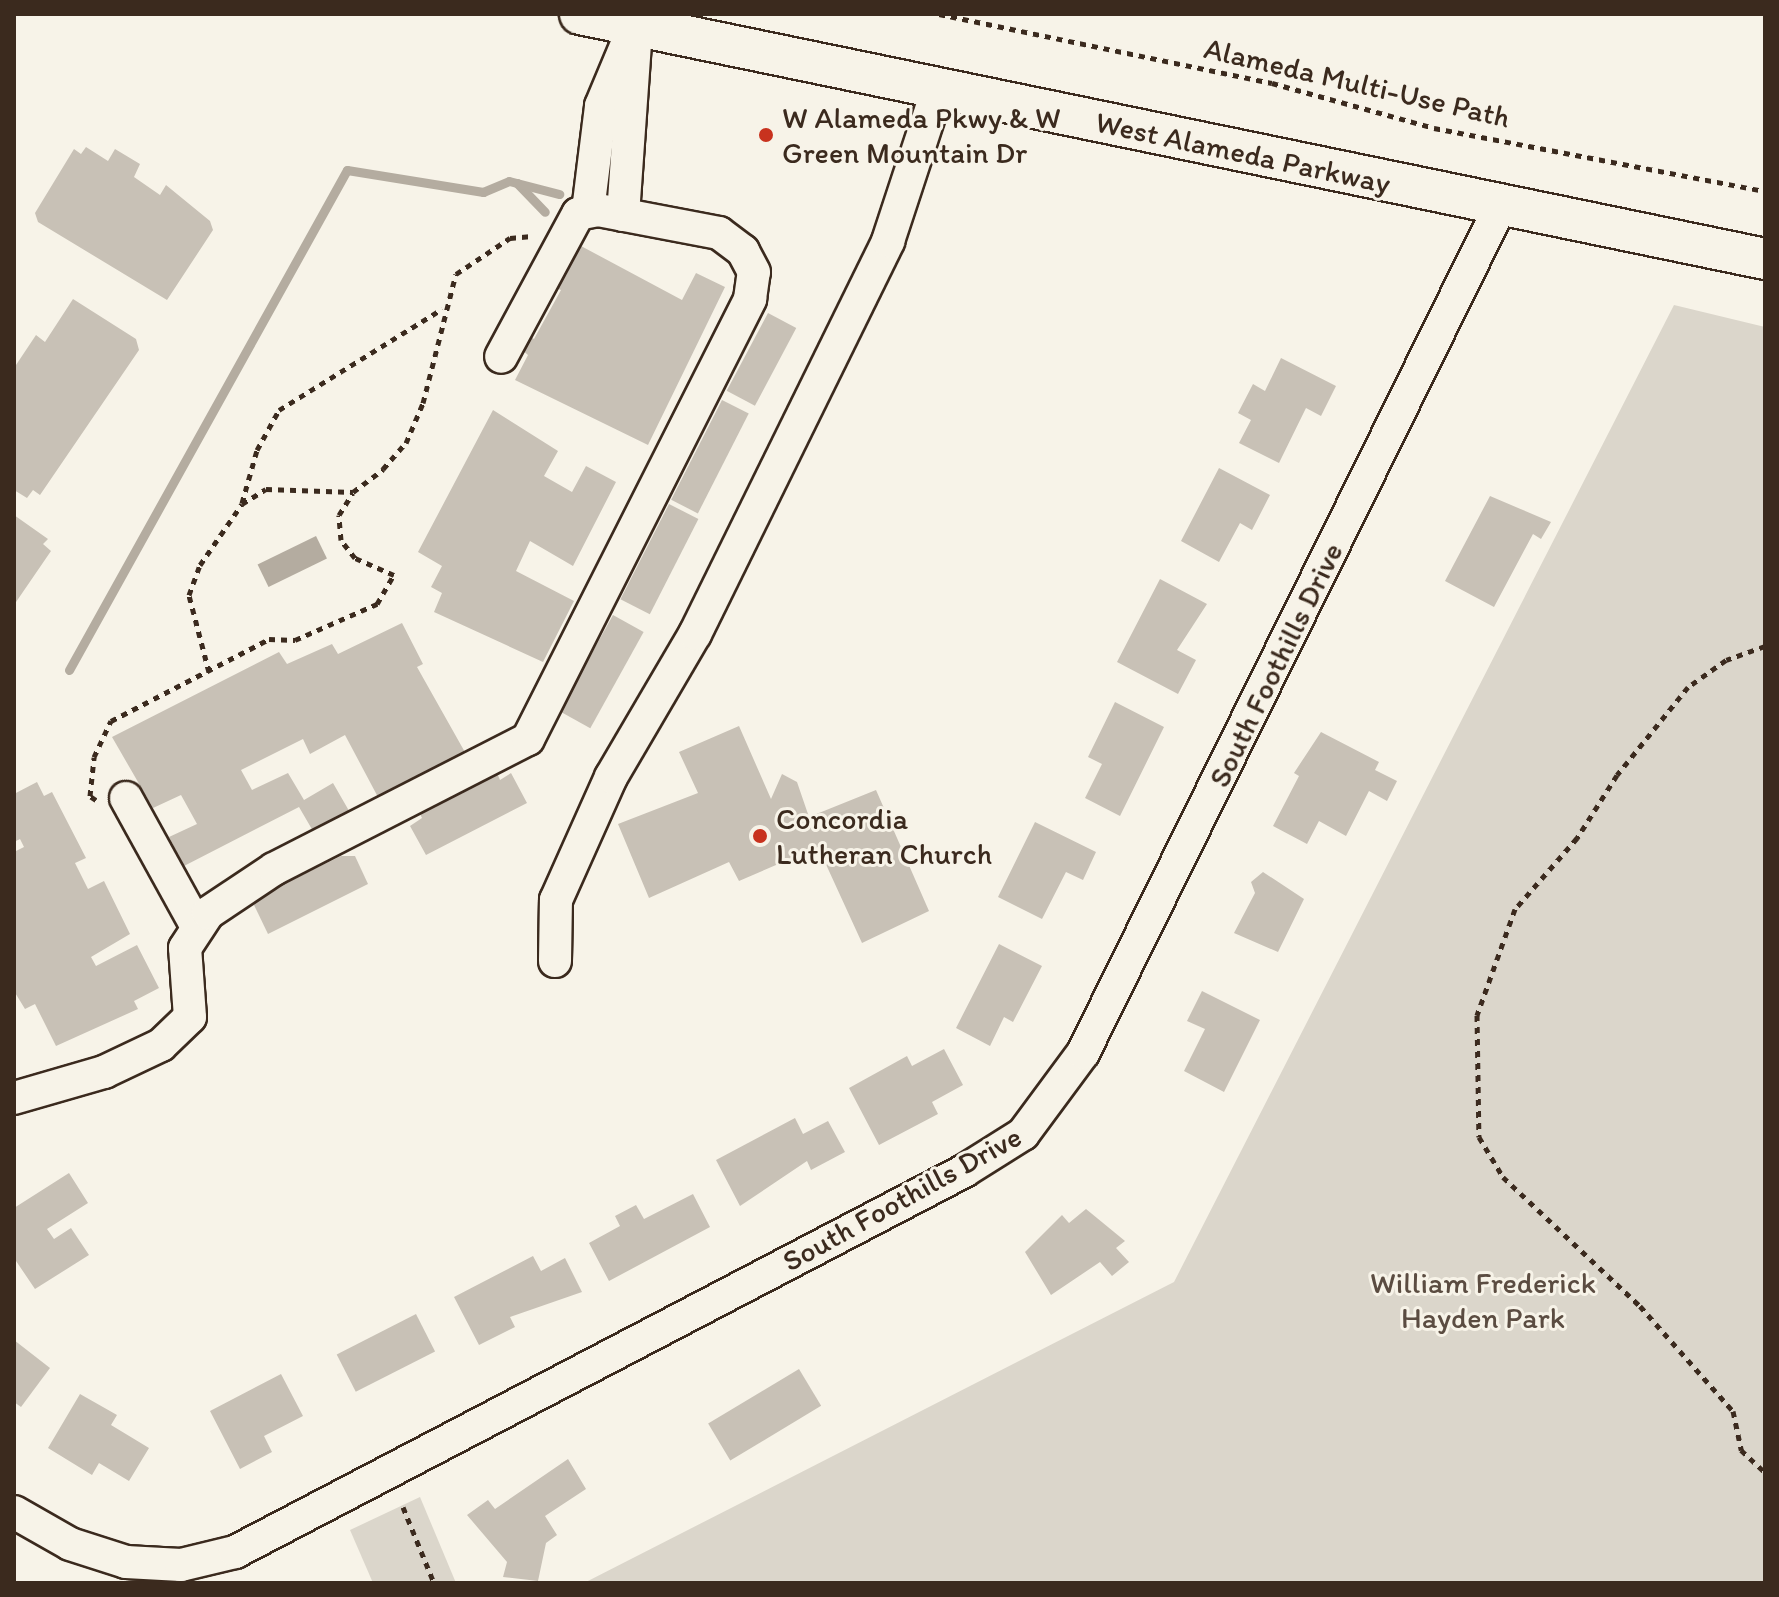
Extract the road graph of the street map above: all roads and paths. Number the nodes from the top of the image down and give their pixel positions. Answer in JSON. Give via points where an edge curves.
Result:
{"nodes":[{"id":1,"x":580,"y":14,"type":"edge"},
{"id":2,"x":939,"y":14,"type":"edge"},
{"id":3,"x":636,"y":20,"type":"edge"},
{"id":4,"x":938,"y":89,"type":"junction"},
{"id":5,"x":1765,"y":191,"type":"edge"},
{"id":6,"x":1500,"y":207,"type":"junction"},
{"id":7,"x":588,"y":211,"type":"junction"},
{"id":8,"x":623,"y":215,"type":"junction"},
{"id":9,"x":541,"y":226,"type":"dead end"},
{"id":10,"x":1765,"y":259,"type":"edge"},
{"id":11,"x":443,"y":309,"type":"junction"},
{"id":12,"x":501,"y":357,"type":"dead end"},
{"id":13,"x":353,"y":492,"type":"junction"},
{"id":14,"x":242,"y":504,"type":"junction"},
{"id":15,"x":1765,"y":646,"type":"edge"},
{"id":16,"x":209,"y":672,"type":"junction"},
{"id":17,"x":117,"y":803,"type":"joint"},
{"id":18,"x":196,"y":925,"type":"junction"},
{"id":19,"x":555,"y":961,"type":"dead end"},
{"id":20,"x":14,"y":1098,"type":"edge"},
{"id":21,"x":1765,"y":1472,"type":"edge"},
{"id":22,"x":403,"y":1507,"type":"dead end"},
{"id":23,"x":14,"y":1512,"type":"edge"},
{"id":24,"x":434,"y":1583,"type":"edge"}],
"edges":[{"from":1,"to":3,"type":"main road","name":"West Alameda Parkway"},
{"from":2,"to":5,"type":"path","name":"Alameda Multi-Use Path","via":[[1272,83],[1434,128]]},
{"from":3,"to":4,"type":"main road","name":"West Alameda Parkway"},
{"from":3,"to":7,"type":"street","via":[[601,106]]},
{"from":3,"to":8,"type":"street"},
{"from":4,"to":6,"type":"main road","name":"West Alameda Parkway"},
{"from":4,"to":19,"type":"street","via":[[888,241],[695,634],[611,777],[556,900]]},
{"from":6,"to":10,"type":"main road","name":"West Alameda Parkway"},
{"from":6,"to":23,"type":"street","name":"South Foothills Drive","via":[[1083,1053],[1023,1134],[235,1552],[181,1565],[126,1562],[70,1544]]},
{"from":7,"to":8,"type":"street"},
{"from":7,"to":12,"type":"street","via":[[561,235]]},
{"from":8,"to":18,"type":"street","via":[[729,238],[750,262],[755,283],[534,732],[512,750],[274,869]]},
{"from":9,"to":11,"type":"path","via":[[535,236],[510,238],[456,274]]},
{"from":11,"to":13,"type":"path","via":[[423,403],[406,443]]},
{"from":11,"to":14,"type":"path","via":[[279,410],[257,450]]},
{"from":13,"to":14,"type":"path","via":[[266,489]]},
{"from":13,"to":16,"type":"path","via":[[339,515],[341,540],[355,558],[394,575],[377,604],[295,640],[269,639]]},
{"from":14,"to":16,"type":"path","via":[[200,565],[189,595]]},
{"from":15,"to":21,"type":"path","via":[[1726,660],[1688,687],[1617,775],[1577,838],[1515,909],[1477,1015],[1479,1137],[1503,1177],[1640,1306],[1733,1411],[1741,1450]]},
{"from":16,"to":17,"type":"path","via":[[111,721],[94,757],[90,796]]},
{"from":17,"to":18,"type":"street"},
{"from":18,"to":20,"type":"street","via":[[185,948],[191,1009],[183,1029],[150,1052]]},
{"from":22,"to":24,"type":"path"}]}
